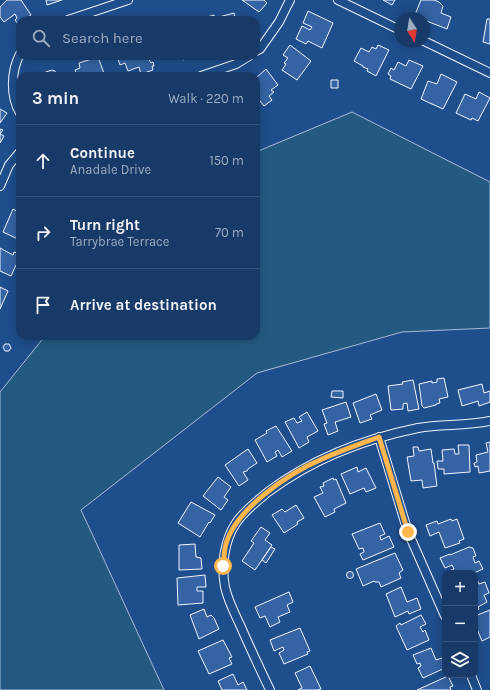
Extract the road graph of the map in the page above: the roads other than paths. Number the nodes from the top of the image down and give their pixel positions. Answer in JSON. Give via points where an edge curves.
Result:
{"nodes":[{"id":1,"x":128,"y":0,"type":"edge"},
{"id":2,"x":290,"y":0,"type":"edge"},
{"id":3,"x":338,"y":0,"type":"edge"},
{"id":4,"x":80,"y":16,"type":"edge"},
{"id":5,"x":394,"y":27,"type":"edge"},
{"id":6,"x":430,"y":44,"type":"edge"},
{"id":7,"x":260,"y":49,"type":"edge"},
{"id":8,"x":18,"y":60,"type":"edge"},
{"id":9,"x":242,"y":60,"type":"edge"},
{"id":10,"x":213,"y":72,"type":"edge"},
{"id":11,"x":490,"y":73,"type":"edge"},
{"id":12,"x":16,"y":102,"type":"edge"},
{"id":13,"x":16,"y":157,"type":"edge"},
{"id":14,"x":0,"y":186,"type":"edge"},
{"id":15,"x":490,"y":421,"type":"edge"},
{"id":16,"x":379,"y":437,"type":"junction"},
{"id":17,"x":442,"y":609,"type":"edge"},
{"id":18,"x":472,"y":678,"type":"edge"},
{"id":19,"x":270,"y":690,"type":"edge"},
{"id":20,"x":477,"y":690,"type":"edge"}],
"edges":[{"from":1,"to":4,"type":"street"},
{"from":2,"to":7,"type":"street","via":[[279,22]]},
{"from":3,"to":5,"type":"street"},
{"from":6,"to":11,"type":"street"},
{"from":8,"to":12,"type":"street","via":[[14,74],[13,93]]},
{"from":9,"to":10,"type":"street"},
{"from":13,"to":14,"type":"street"},
{"from":15,"to":16,"type":"street","via":[[420,428]]},
{"from":16,"to":17,"type":"street","via":[[408,532]]},
{"from":16,"to":19,"type":"street","via":[[320,459],[285,479],[254,502],[236,523],[225,547],[225,588]]},
{"from":18,"to":20,"type":"street"}]}
